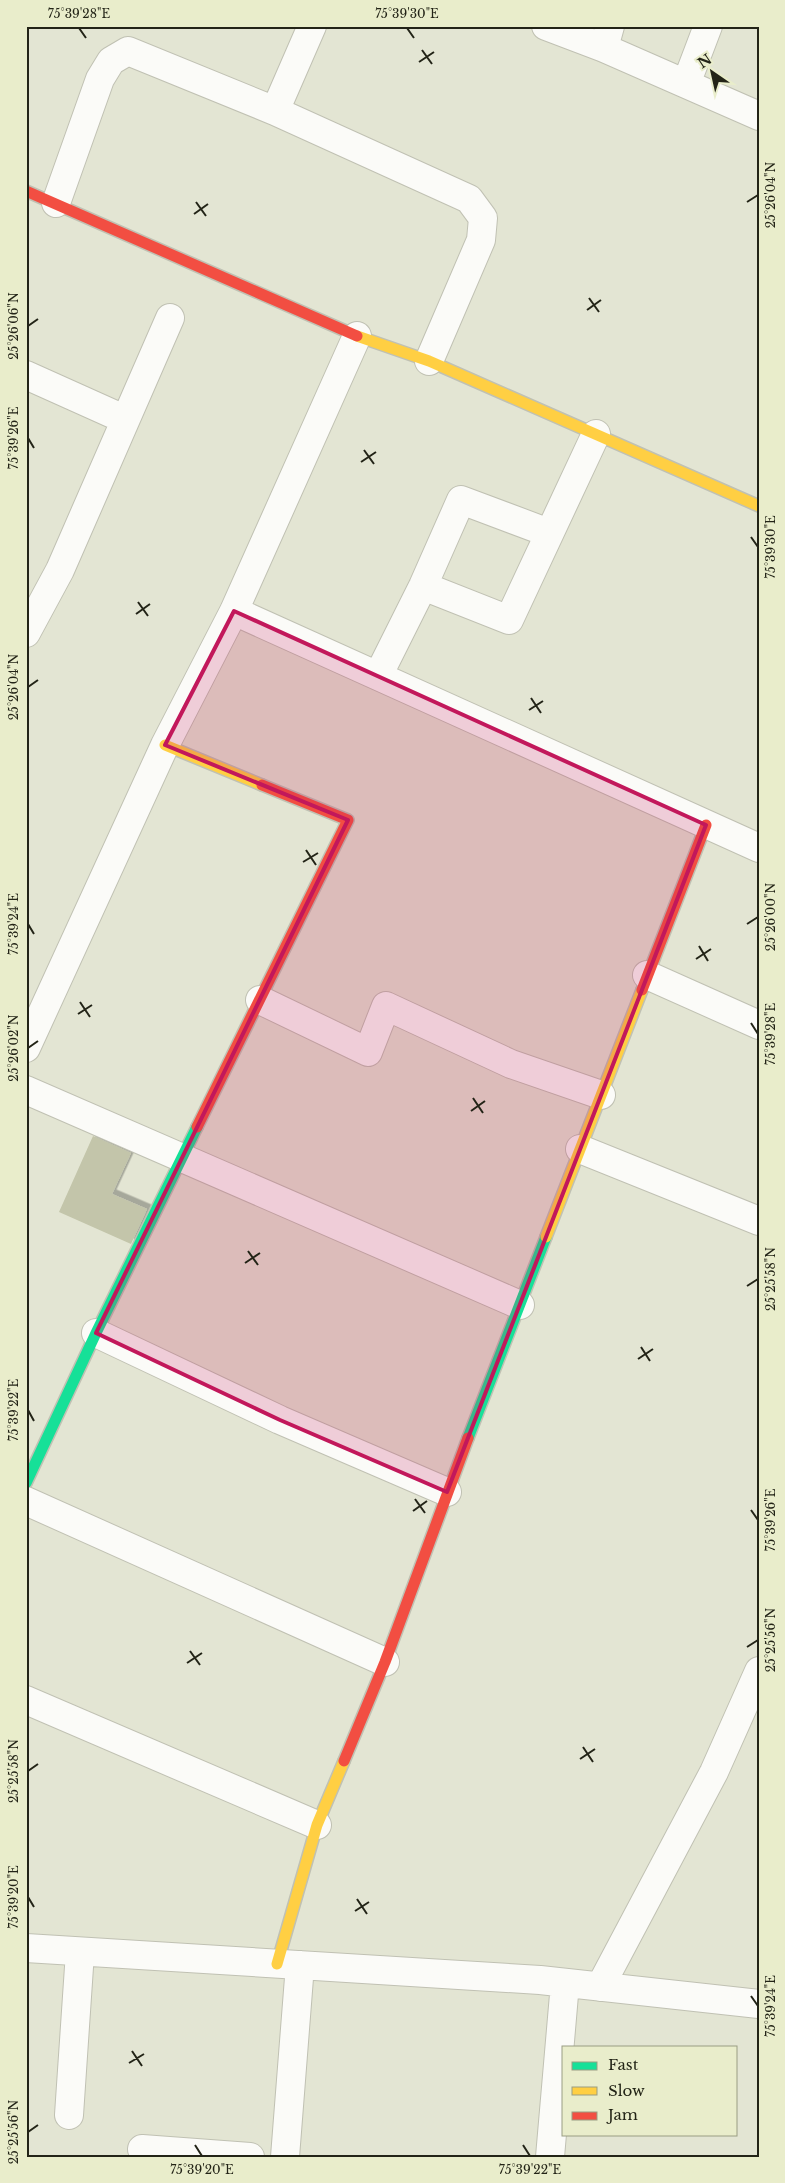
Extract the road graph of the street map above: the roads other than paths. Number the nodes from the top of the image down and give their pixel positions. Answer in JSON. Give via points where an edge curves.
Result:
{"nodes":[{"id":1,"x":312,"y":26,"type":"edge"},
{"id":2,"x":546,"y":26,"type":"edge"},
{"id":3,"x":708,"y":26,"type":"edge"},
{"id":4,"x":607,"y":37,"type":"edge"},
{"id":5,"x":686,"y":84,"type":"junction"},
{"id":6,"x":276,"y":111,"type":"junction"},
{"id":7,"x":759,"y":116,"type":"edge"},
{"id":8,"x":26,"y":191,"type":"edge"},
{"id":9,"x":56,"y":203,"type":"junction"},
{"id":10,"x":170,"y":318,"type":"dead end"},
{"id":11,"x":357,"y":336,"type":"junction"},
{"id":12,"x":429,"y":361,"type":"junction"},
{"id":13,"x":26,"y":375,"type":"edge"},
{"id":14,"x":124,"y":419,"type":"junction"},
{"id":15,"x":596,"y":434,"type":"junction"},
{"id":16,"x":759,"y":506,"type":"edge"},
{"id":17,"x":549,"y":533,"type":"junction"},
{"id":18,"x":423,"y":586,"type":"junction"},
{"id":19,"x":234,"y":612,"type":"junction"},
{"id":20,"x":26,"y":633,"type":"edge"},
{"id":21,"x":378,"y":676,"type":"junction"},
{"id":22,"x":165,"y":745,"type":"junction"},
{"id":23,"x":706,"y":825,"type":"junction"},
{"id":24,"x":759,"y":848,"type":"edge"},
{"id":25,"x":647,"y":975,"type":"junction"},
{"id":26,"x":260,"y":1000,"type":"junction"},
{"id":27,"x":759,"y":1025,"type":"edge"},
{"id":28,"x":26,"y":1048,"type":"edge"},
{"id":29,"x":26,"y":1090,"type":"edge"},
{"id":30,"x":601,"y":1095,"type":"junction"},
{"id":31,"x":580,"y":1149,"type":"junction"},
{"id":32,"x":182,"y":1158,"type":"junction"},
{"id":33,"x":759,"y":1221,"type":"edge"},
{"id":34,"x":520,"y":1305,"type":"junction"},
{"id":35,"x":96,"y":1333,"type":"junction"},
{"id":36,"x":26,"y":1483,"type":"edge"},
{"id":37,"x":447,"y":1492,"type":"junction"},
{"id":38,"x":26,"y":1501,"type":"edge"},
{"id":39,"x":385,"y":1662,"type":"junction"},
{"id":40,"x":759,"y":1671,"type":"edge"},
{"id":41,"x":26,"y":1700,"type":"edge"},
{"id":42,"x":317,"y":1825,"type":"junction"},
{"id":43,"x":26,"y":1948,"type":"edge"},
{"id":44,"x":80,"y":1952,"type":"junction"},
{"id":45,"x":288,"y":1964,"type":"junction"},
{"id":46,"x":565,"y":1983,"type":"junction"},
{"id":47,"x":600,"y":1987,"type":"junction"},
{"id":48,"x":759,"y":2004,"type":"edge"},
{"id":49,"x":69,"y":2115,"type":"dead end"},
{"id":50,"x":142,"y":2149,"type":"dead end"},
{"id":51,"x":250,"y":2157,"type":"edge"},
{"id":52,"x":286,"y":2157,"type":"edge"},
{"id":53,"x":550,"y":2157,"type":"edge"}],
"edges":[{"from":1,"to":6,"type":"street"},
{"from":2,"to":4,"type":"street"},
{"from":3,"to":5,"type":"street"},
{"from":4,"to":5,"type":"street"},
{"from":5,"to":7,"type":"street"},
{"from":6,"to":9,"type":"street","via":[[128,51],[111,61],[100,80]]},
{"from":6,"to":12,"type":"street","via":[[469,199],[483,218],[481,240]]},
{"from":8,"to":9,"type":"street"},
{"from":9,"to":11,"type":"street"},
{"from":10,"to":14,"type":"street"},
{"from":11,"to":12,"type":"street"},
{"from":11,"to":19,"type":"street"},
{"from":12,"to":15,"type":"street"},
{"from":13,"to":14,"type":"street"},
{"from":14,"to":20,"type":"street","via":[[60,570]]},
{"from":15,"to":16,"type":"street"},
{"from":15,"to":17,"type":"street"},
{"from":17,"to":18,"type":"street","via":[[461,500]]},
{"from":17,"to":18,"type":"street","via":[[509,620]]},
{"from":18,"to":21,"type":"street"},
{"from":19,"to":21,"type":"street"},
{"from":19,"to":22,"type":"street"},
{"from":21,"to":23,"type":"street"},
{"from":22,"to":26,"type":"street","via":[[348,820]]},
{"from":22,"to":28,"type":"street"},
{"from":23,"to":24,"type":"street"},
{"from":23,"to":25,"type":"street"},
{"from":25,"to":27,"type":"street"},
{"from":25,"to":30,"type":"street"},
{"from":26,"to":30,"type":"street","via":[[368,1052],[386,1006],[511,1064]]},
{"from":26,"to":32,"type":"street"},
{"from":29,"to":32,"type":"street"},
{"from":30,"to":31,"type":"street"},
{"from":31,"to":33,"type":"street"},
{"from":31,"to":34,"type":"street"},
{"from":32,"to":34,"type":"street"},
{"from":32,"to":35,"type":"street"},
{"from":34,"to":37,"type":"street"},
{"from":35,"to":36,"type":"street"},
{"from":35,"to":37,"type":"street","via":[[280,1420]]},
{"from":37,"to":39,"type":"street"},
{"from":38,"to":39,"type":"street"},
{"from":39,"to":42,"type":"street"},
{"from":40,"to":47,"type":"street","via":[[714,1772]]},
{"from":41,"to":42,"type":"street"},
{"from":42,"to":45,"type":"street"},
{"from":43,"to":44,"type":"street"},
{"from":44,"to":45,"type":"street"},
{"from":44,"to":49,"type":"street"},
{"from":45,"to":46,"type":"street"},
{"from":45,"to":52,"type":"street"},
{"from":46,"to":47,"type":"street"},
{"from":46,"to":53,"type":"street"},
{"from":47,"to":48,"type":"street"},
{"from":50,"to":51,"type":"street"}]}
